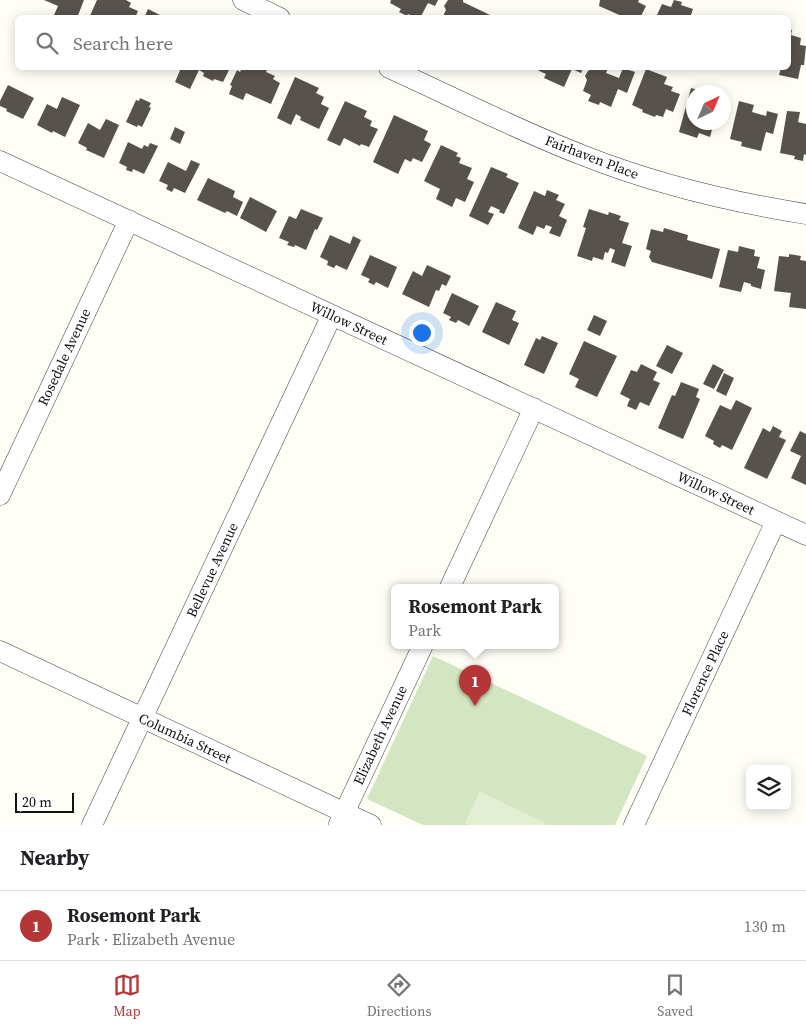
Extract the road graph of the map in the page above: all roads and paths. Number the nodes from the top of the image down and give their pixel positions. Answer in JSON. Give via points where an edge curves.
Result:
{"nodes":[{"id":1,"x":251,"y":2,"type":"edge"},
{"id":2,"x":275,"y":15,"type":"edge"},
{"id":3,"x":393,"y":70,"type":"edge"},
{"id":4,"x":0,"y":160,"type":"edge"},
{"id":5,"x":806,"y":214,"type":"edge"},
{"id":6,"x":128,"y":220,"type":"junction"},
{"id":7,"x":332,"y":315,"type":"junction"},
{"id":8,"x":534,"y":408,"type":"junction"},
{"id":9,"x":0,"y":495,"type":"edge"},
{"id":10,"x":776,"y":521,"type":"junction"},
{"id":11,"x":806,"y":535,"type":"edge"},
{"id":12,"x":451,"y":584,"type":"edge"},
{"id":13,"x":421,"y":649,"type":"edge"},
{"id":14,"x":0,"y":651,"type":"edge"},
{"id":15,"x":142,"y":718,"type":"junction"},
{"id":16,"x":341,"y":819,"type":"edge"},
{"id":17,"x":92,"y":825,"type":"edge"},
{"id":18,"x":371,"y":825,"type":"edge"},
{"id":19,"x":634,"y":825,"type":"edge"}],
"edges":[{"from":1,"to":2,"type":"street"},
{"from":3,"to":5,"type":"street","name":"Fairhaven Place","via":[[538,136],[626,171],[722,199]]},
{"from":4,"to":6,"type":"street","name":"Willow Street"},
{"from":6,"to":7,"type":"street","name":"Willow Street"},
{"from":6,"to":9,"type":"street","name":"Rosedale Avenue"},
{"from":7,"to":8,"type":"street","name":"Willow Street"},
{"from":7,"to":15,"type":"street","name":"Bellevue Avenue"},
{"from":8,"to":10,"type":"street","name":"Willow Street"},
{"from":8,"to":12,"type":"street"},
{"from":10,"to":11,"type":"street","name":"Willow Street"},
{"from":10,"to":19,"type":"street","name":"Florence Place"},
{"from":13,"to":16,"type":"street","name":"Elizabeth Avenue"},
{"from":14,"to":15,"type":"street","name":"Columbia Street"},
{"from":15,"to":16,"type":"street","name":"Columbia Street"},
{"from":15,"to":17,"type":"street","name":"Bellevue Avenue"},
{"from":16,"to":18,"type":"street","name":"Columbia Street"}]}
